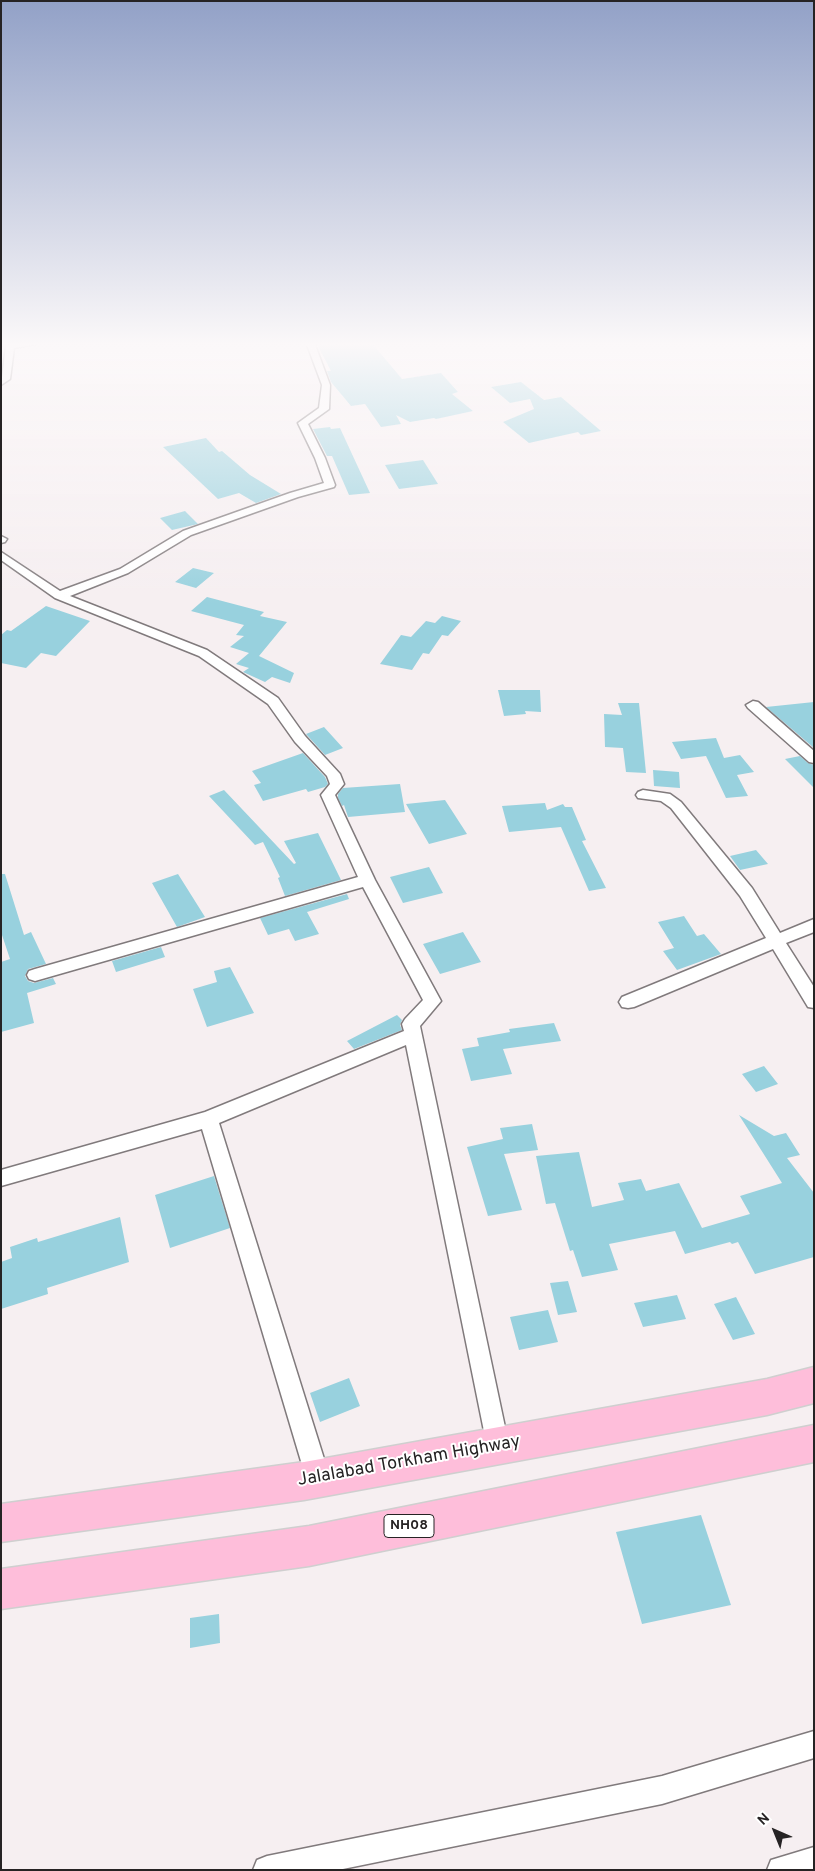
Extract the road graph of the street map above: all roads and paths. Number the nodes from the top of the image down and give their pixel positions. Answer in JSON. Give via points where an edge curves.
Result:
{"nodes":[{"id":1,"x":306,"y":429,"type":"edge"},
{"id":2,"x":1,"y":555,"type":"edge"},
{"id":3,"x":59,"y":596,"type":"junction"},
{"id":4,"x":753,"y":705,"type":"dead end"},
{"id":5,"x":814,"y":759,"type":"edge"},
{"id":6,"x":643,"y":795,"type":"dead end"},
{"id":7,"x":367,"y":880,"type":"junction"},
{"id":8,"x":814,"y":926,"type":"edge"},
{"id":9,"x":777,"y":942,"type":"junction"},
{"id":10,"x":35,"y":975,"type":"dead end"},
{"id":11,"x":628,"y":1002,"type":"dead end"},
{"id":12,"x":814,"y":1002,"type":"edge"},
{"id":13,"x":414,"y":1035,"type":"junction"},
{"id":14,"x":208,"y":1119,"type":"junction"},
{"id":15,"x":1,"y":1178,"type":"edge"},
{"id":16,"x":814,"y":1385,"type":"edge"},
{"id":17,"x":814,"y":1443,"type":"edge"},
{"id":18,"x":498,"y":1446,"type":"junction"},
{"id":19,"x":318,"y":1478,"type":"junction"},
{"id":20,"x":1,"y":1523,"type":"edge"},
{"id":21,"x":1,"y":1589,"type":"edge"},
{"id":22,"x":814,"y":1744,"type":"edge"},
{"id":23,"x":814,"y":1861,"type":"edge"},
{"id":24,"x":267,"y":1870,"type":"edge"},
{"id":25,"x":781,"y":1870,"type":"edge"}],
"edges":[{"from":1,"to":3,"type":"street","via":[[330,485],[187,533],[124,571]]},
{"from":2,"to":3,"type":"street"},
{"from":3,"to":7,"type":"street","via":[[203,653],[273,701],[300,739],[333,774],[337,784],[328,795]]},
{"from":4,"to":5,"type":"street"},
{"from":6,"to":9,"type":"street","via":[[665,797],[676,805],[746,892]]},
{"from":7,"to":10,"type":"street"},
{"from":7,"to":13,"type":"street","via":[[432,1001],[411,1024]]},
{"from":8,"to":9,"type":"street"},
{"from":9,"to":11,"type":"street"},
{"from":9,"to":12,"type":"street"},
{"from":13,"to":14,"type":"street"},
{"from":13,"to":18,"type":"street"},
{"from":14,"to":15,"type":"street"},
{"from":14,"to":19,"type":"street"},
{"from":16,"to":18,"type":"highway","name":"Jalalabad Torkham Highway","via":[[767,1397]]},
{"from":17,"to":21,"type":"highway","number":"NH08","via":[[309,1546]]},
{"from":18,"to":19,"type":"highway","name":"Jalalabad Torkham Highway"},
{"from":19,"to":20,"type":"highway","name":"Jalalabad Torkham Highway"},
{"from":22,"to":24,"type":"street","via":[[662,1790]]},
{"from":23,"to":25,"type":"street"}]}
